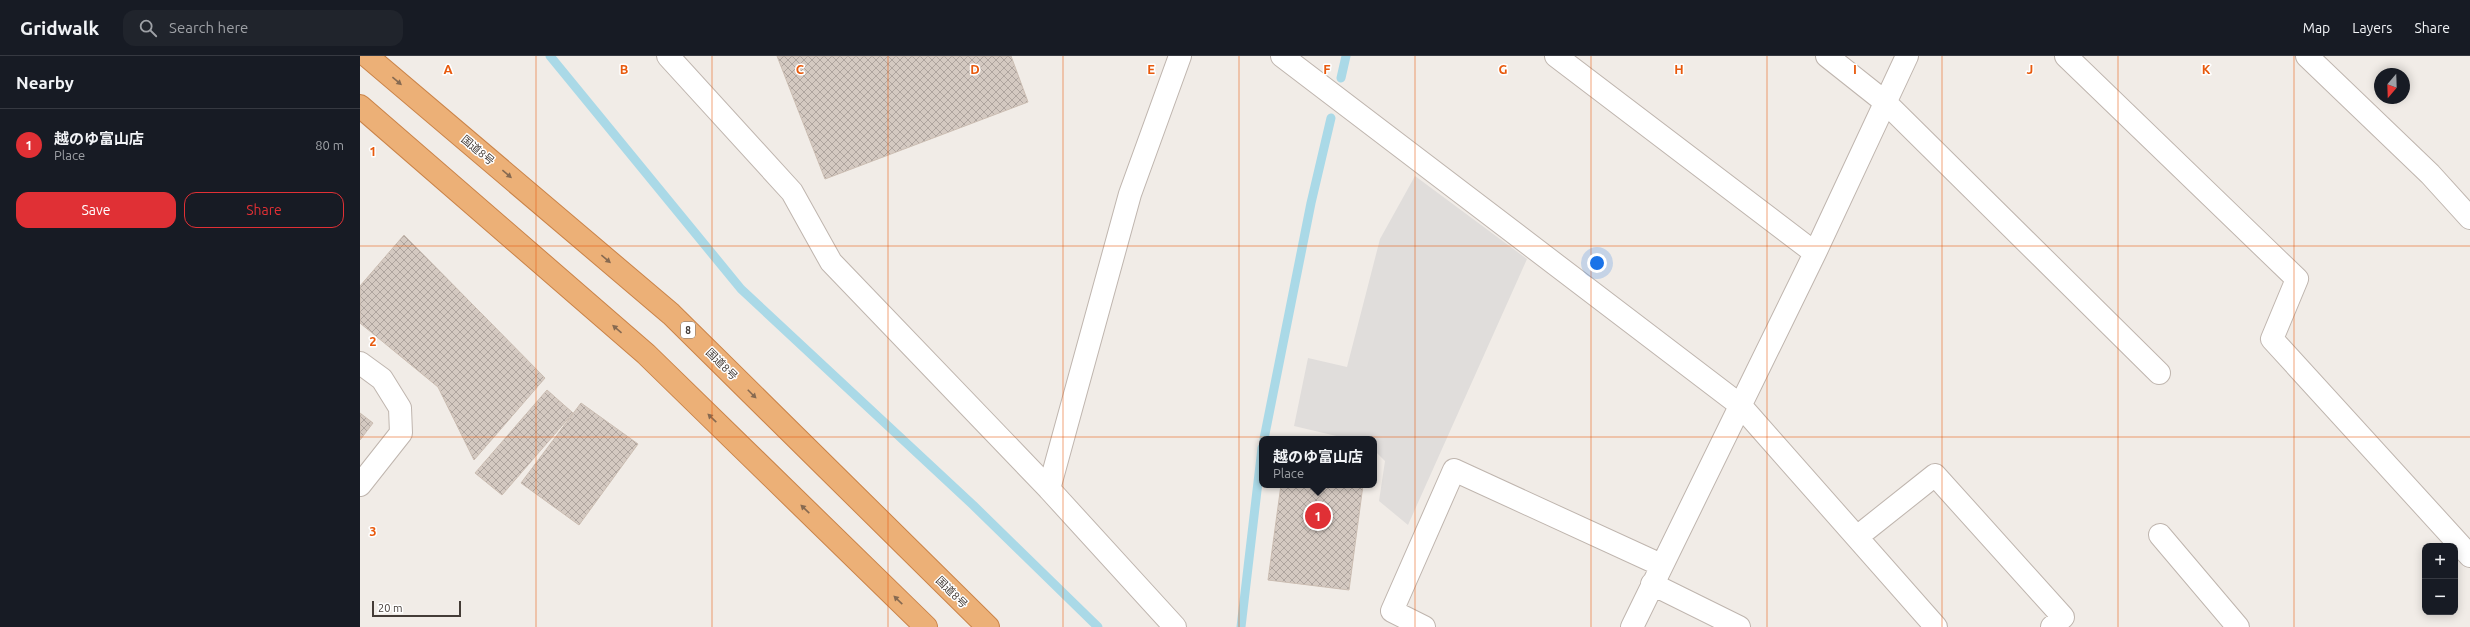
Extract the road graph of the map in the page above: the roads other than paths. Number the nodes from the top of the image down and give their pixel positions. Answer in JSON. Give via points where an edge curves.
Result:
{"nodes":[{"id":1,"x":367,"y":56,"type":"edge"},
{"id":2,"x":668,"y":56,"type":"edge"},
{"id":3,"x":1282,"y":56,"type":"edge"},
{"id":4,"x":1556,"y":56,"type":"edge"},
{"id":5,"x":1827,"y":56,"type":"edge"},
{"id":6,"x":1907,"y":56,"type":"edge"},
{"id":7,"x":2066,"y":56,"type":"edge"},
{"id":8,"x":2307,"y":56,"type":"edge"},
{"id":9,"x":1175,"y":60,"type":"edge"},
{"id":10,"x":1885,"y":102,"type":"junction"},
{"id":11,"x":360,"y":106,"type":"edge"},
{"id":12,"x":2470,"y":218,"type":"edge"},
{"id":13,"x":1815,"y":253,"type":"junction"},
{"id":14,"x":360,"y":364,"type":"edge"},
{"id":15,"x":2159,"y":373,"type":"dead end"},
{"id":16,"x":1740,"y":404,"type":"junction"},
{"id":17,"x":360,"y":486,"type":"edge"},
{"id":18,"x":1049,"y":490,"type":"junction"},
{"id":19,"x":2160,"y":535,"type":"dead end"},
{"id":20,"x":1857,"y":537,"type":"junction"},
{"id":21,"x":2470,"y":556,"type":"edge"},
{"id":22,"x":1657,"y":574,"type":"junction"},
{"id":23,"x":926,"y":627,"type":"edge"},
{"id":24,"x":988,"y":627,"type":"edge"},
{"id":25,"x":1175,"y":627,"type":"edge"},
{"id":26,"x":1424,"y":627,"type":"edge"},
{"id":27,"x":1632,"y":627,"type":"edge"},
{"id":28,"x":1739,"y":627,"type":"edge"},
{"id":29,"x":1936,"y":627,"type":"edge"},
{"id":30,"x":2052,"y":627,"type":"edge"},
{"id":31,"x":2238,"y":627,"type":"edge"}],
"edges":[{"from":1,"to":24,"type":"highway","name":"国道8号","number":"8","one_way":true,"via":[[671,314]]},
{"from":2,"to":18,"type":"street","via":[[792,192],[831,262]]},
{"from":3,"to":16,"type":"street"},
{"from":4,"to":13,"type":"street"},
{"from":5,"to":10,"type":"street"},
{"from":6,"to":10,"type":"street"},
{"from":7,"to":21,"type":"street","via":[[2297,279],[2272,339]]},
{"from":8,"to":12,"type":"street","via":[[2430,174]]},
{"from":9,"to":18,"type":"street","via":[[1130,194]]},
{"from":10,"to":13,"type":"street"},
{"from":10,"to":15,"type":"street"},
{"from":23,"to":11,"type":"highway","one_way":true,"via":[[646,354]]},
{"from":13,"to":16,"type":"street"},
{"from":14,"to":17,"type":"street","via":[[382,379],[400,408],[401,433]]},
{"from":16,"to":20,"type":"street"},
{"from":16,"to":22,"type":"street"},
{"from":18,"to":25,"type":"street"},
{"from":19,"to":31,"type":"street"},
{"from":20,"to":29,"type":"street"},
{"from":20,"to":30,"type":"street","via":[[1935,475],[2062,617]]},
{"from":22,"to":26,"type":"street","via":[[1454,470],[1392,611]]},
{"from":22,"to":27,"type":"street"},
{"from":22,"to":28,"type":"street"}]}
